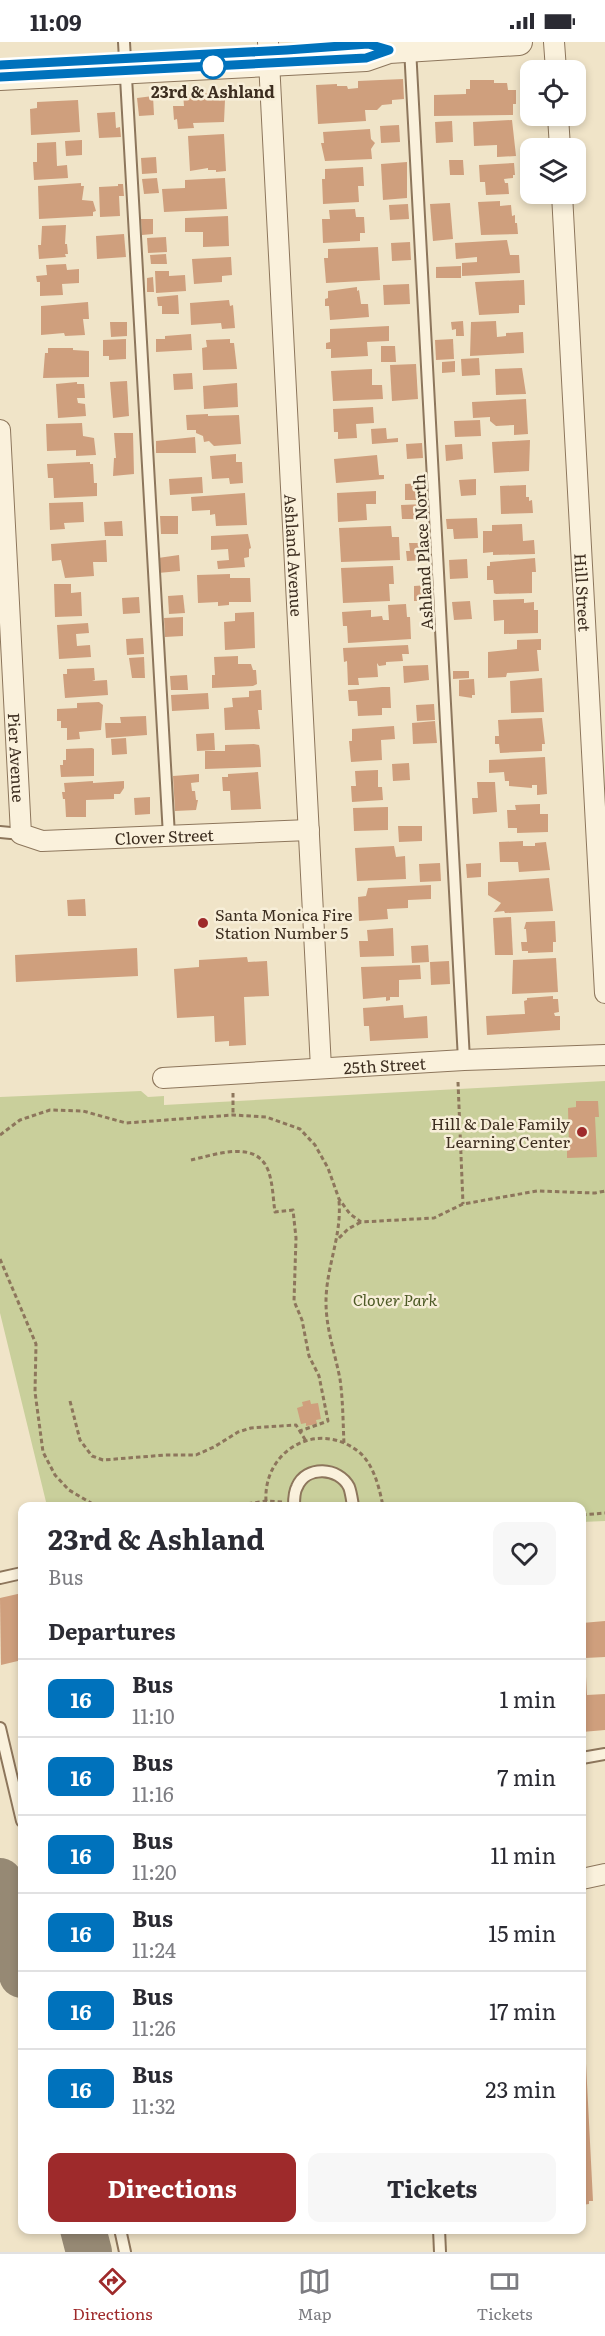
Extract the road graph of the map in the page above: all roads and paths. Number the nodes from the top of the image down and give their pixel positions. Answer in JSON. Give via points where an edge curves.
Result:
{"nodes":[{"id":1,"x":519,"y":42,"type":"edge"},
{"id":2,"x":554,"y":42,"type":"edge"},
{"id":3,"x":403,"y":47,"type":"edge"},
{"id":4,"x":268,"y":52,"type":"edge"},
{"id":5,"x":125,"y":57,"type":"edge"},
{"id":6,"x":555,"y":60,"type":"edge"},
{"id":7,"x":0,"y":65,"type":"edge"},
{"id":8,"x":0,"y":76,"type":"edge"},
{"id":9,"x":563,"y":204,"type":"edge"},
{"id":10,"x":0,"y":430,"type":"edge"},
{"id":11,"x":309,"y":830,"type":"junction"},
{"id":12,"x":0,"y":832,"type":"edge"},
{"id":13,"x":21,"y":834,"type":"junction"},
{"id":14,"x":169,"y":836,"type":"junction"},
{"id":15,"x":605,"y":993,"type":"edge"},
{"id":16,"x":605,"y":1055,"type":"edge"},
{"id":17,"x":465,"y":1060,"type":"junction"},
{"id":18,"x":321,"y":1068,"type":"junction"},
{"id":19,"x":163,"y":1078,"type":"dead end"},
{"id":20,"x":458,"y":1082,"type":"dead end"},
{"id":21,"x":233,"y":1093,"type":"dead end"},
{"id":22,"x":233,"y":1115,"type":"junction"},
{"id":23,"x":0,"y":1135,"type":"edge"},
{"id":24,"x":191,"y":1160,"type":"dead end"},
{"id":25,"x":605,"y":1191,"type":"edge"},
{"id":26,"x":339,"y":1199,"type":"junction"},
{"id":27,"x":463,"y":1204,"type":"junction"},
{"id":28,"x":361,"y":1222,"type":"junction"},
{"id":29,"x":337,"y":1239,"type":"junction"},
{"id":30,"x":0,"y":1259,"type":"edge"},
{"id":31,"x":70,"y":1401,"type":"dead end"},
{"id":32,"x":300,"y":1431,"type":"junction"},
{"id":33,"x":306,"y":1441,"type":"dead end"},
{"id":34,"x":344,"y":1444,"type":"dead end"},
{"id":35,"x":89,"y":1502,"type":"edge"},
{"id":36,"x":294,"y":1502,"type":"edge"},
{"id":37,"x":352,"y":1502,"type":"edge"},
{"id":38,"x":605,"y":1513,"type":"edge"},
{"id":39,"x":586,"y":1515,"type":"edge"},
{"id":40,"x":18,"y":1574,"type":"edge"},
{"id":41,"x":0,"y":1578,"type":"edge"},
{"id":42,"x":0,"y":1728,"type":"edge"},
{"id":43,"x":605,"y":1754,"type":"edge"},
{"id":44,"x":586,"y":1757,"type":"edge"},
{"id":45,"x":18,"y":1804,"type":"edge"},
{"id":46,"x":604,"y":1878,"type":"edge"},
{"id":47,"x":586,"y":1879,"type":"edge"},
{"id":48,"x":121,"y":2234,"type":"edge"},
{"id":49,"x":439,"y":2234,"type":"edge"},
{"id":50,"x":125,"y":2252,"type":"edge"},
{"id":51,"x":440,"y":2252,"type":"edge"}],
"edges":[{"from":1,"to":3,"type":"street"},
{"from":2,"to":6,"type":"street"},
{"from":3,"to":4,"type":"street","via":[[368,44]]},
{"from":3,"to":17,"type":"lane","name":"Ashland Place North"},
{"from":4,"to":5,"type":"street"},
{"from":4,"to":11,"type":"street","name":"Ashland Avenue"},
{"from":5,"to":7,"type":"street"},
{"from":5,"to":8,"type":"street"},
{"from":5,"to":14,"type":"lane"},
{"from":9,"to":15,"type":"street","name":"Hill Street"},
{"from":10,"to":13,"type":"street","name":"Pier Avenue"},
{"from":11,"to":14,"type":"street","name":"Clover Street"},
{"from":11,"to":18,"type":"street","name":"Ashland Avenue"},
{"from":12,"to":13,"type":"lane"},
{"from":13,"to":14,"type":"street","name":"Clover Street","via":[[42,842]]},
{"from":16,"to":17,"type":"street","name":"25th Street"},
{"from":17,"to":18,"type":"street","name":"25th Street"},
{"from":18,"to":19,"type":"street","name":"25th Street"},
{"from":20,"to":27,"type":"path"},
{"from":21,"to":22,"type":"path"},
{"from":22,"to":23,"type":"path","via":[[126,1123],[83,1111],[50,1110],[20,1120]]},
{"from":22,"to":26,"type":"path","via":[[266,1117],[300,1129],[328,1168]]},
{"from":24,"to":32,"type":"path","via":[[230,1151],[251,1154],[268,1170],[275,1212],[293,1210],[294,1301],[309,1356],[319,1376],[328,1420]]},
{"from":25,"to":27,"type":"path","via":[[537,1191]]},
{"from":26,"to":28,"type":"path"},
{"from":26,"to":29,"type":"path"},
{"from":27,"to":28,"type":"path","via":[[434,1218]]},
{"from":28,"to":29,"type":"path"},
{"from":29,"to":34,"type":"path","via":[[328,1277],[327,1321],[340,1380]]},
{"from":30,"to":35,"type":"path","via":[[36,1344],[35,1392],[44,1452],[69,1490]]},
{"from":31,"to":32,"type":"path","via":[[80,1440],[92,1456],[103,1460],[195,1455],[251,1428],[296,1425]]},
{"from":32,"to":33,"type":"path"},
{"from":36,"to":37,"type":"lane","via":[[297,1486],[306,1475],[319,1471],[341,1478],[348,1486]]},
{"from":38,"to":39,"type":"path"},
{"from":40,"to":41,"type":"lane"},
{"from":42,"to":45,"type":"lane"},
{"from":43,"to":44,"type":"lane"},
{"from":46,"to":47,"type":"street"},
{"from":48,"to":50,"type":"lane"},
{"from":49,"to":51,"type":"lane"}]}
